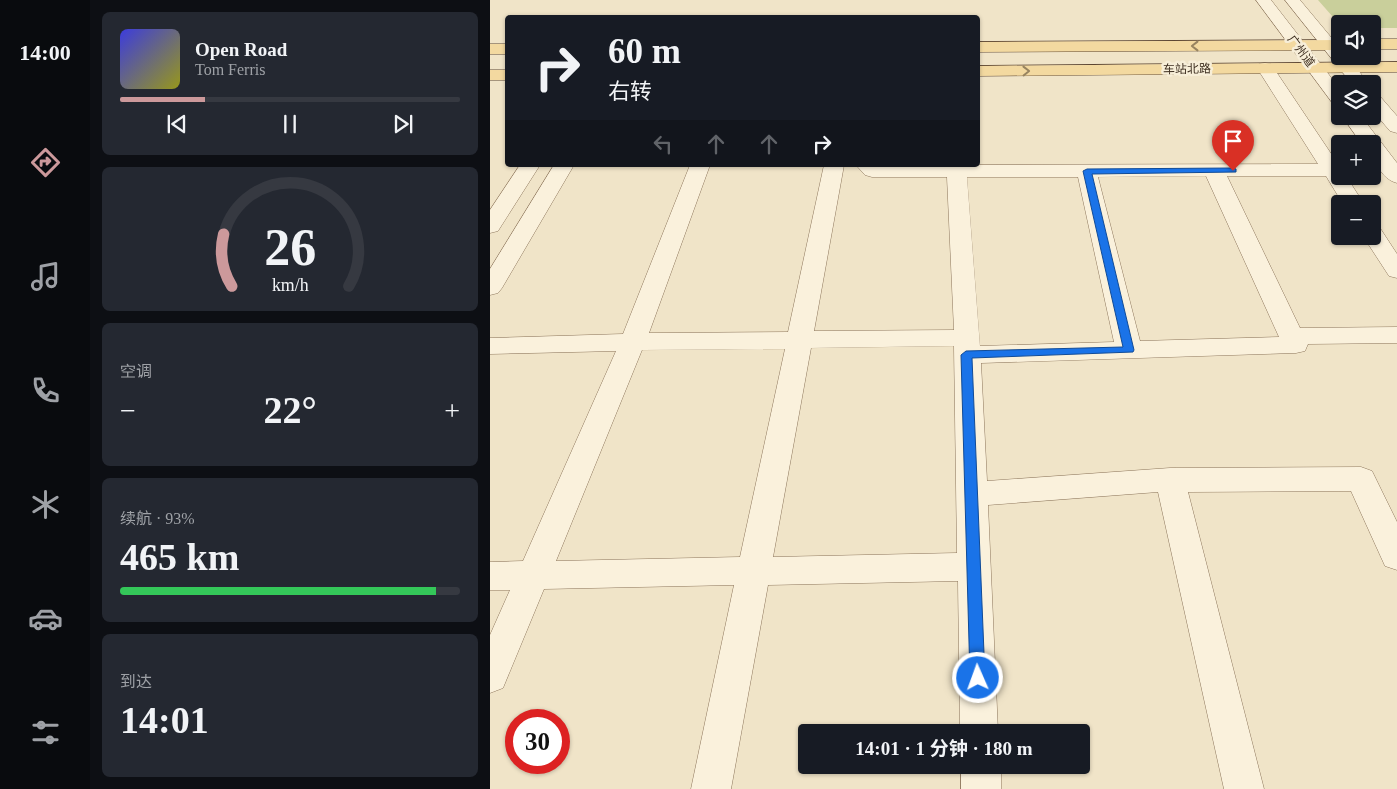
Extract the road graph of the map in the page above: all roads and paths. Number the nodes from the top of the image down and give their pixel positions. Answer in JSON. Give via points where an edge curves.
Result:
{"nodes":[{"id":1,"x":1262,"y":0,"type":"edge"},
{"id":2,"x":1292,"y":0,"type":"edge"},
{"id":3,"x":1282,"y":25,"type":"junction"},
{"id":4,"x":1313,"y":26,"type":"joint"},
{"id":5,"x":1381,"y":44,"type":"edge"},
{"id":6,"x":1397,"y":44,"type":"edge"},
{"id":7,"x":1297,"y":45,"type":"junction"},
{"id":8,"x":1330,"y":45,"type":"edge"},
{"id":9,"x":1244,"y":46,"type":"junction"},
{"id":10,"x":980,"y":47,"type":"edge"},
{"id":11,"x":490,"y":49,"type":"edge"},
{"id":12,"x":505,"y":49,"type":"edge"},
{"id":13,"x":1312,"y":64,"type":"junction"},
{"id":14,"x":1397,"y":67,"type":"edge"},
{"id":15,"x":1259,"y":68,"type":"junction"},
{"id":16,"x":1348,"y":68,"type":"junction"},
{"id":17,"x":980,"y":71,"type":"edge"},
{"id":18,"x":490,"y":75,"type":"edge"},
{"id":19,"x":505,"y":75,"type":"edge"},
{"id":20,"x":1354,"y":75,"type":"edge"},
{"id":21,"x":1331,"y":90,"type":"edge"},
{"id":22,"x":1381,"y":108,"type":"edge"},
{"id":23,"x":1397,"y":127,"type":"edge"},
{"id":24,"x":1381,"y":156,"type":"edge"},
{"id":25,"x":529,"y":167,"type":"edge"},
{"id":26,"x":563,"y":167,"type":"edge"},
{"id":27,"x":699,"y":167,"type":"edge"},
{"id":28,"x":834,"y":167,"type":"edge"},
{"id":29,"x":868,"y":167,"type":"edge"},
{"id":30,"x":1331,"y":169,"type":"edge"},
{"id":31,"x":1331,"y":170,"type":"edge"},
{"id":32,"x":1087,"y":171,"type":"junction"},
{"id":33,"x":1214,"y":171,"type":"junction"},
{"id":34,"x":957,"y":172,"type":"junction"},
{"id":35,"x":1397,"y":176,"type":"edge"},
{"id":36,"x":490,"y":226,"type":"edge"},
{"id":37,"x":1380,"y":245,"type":"edge"},
{"id":38,"x":1397,"y":271,"type":"edge"},
{"id":39,"x":490,"y":288,"type":"edge"},
{"id":40,"x":1397,"y":335,"type":"edge"},
{"id":41,"x":1292,"y":336,"type":"junction"},
{"id":42,"x":798,"y":340,"type":"junction"},
{"id":43,"x":633,"y":342,"type":"junction"},
{"id":44,"x":490,"y":346,"type":"edge"},
{"id":45,"x":967,"y":346,"type":"junction"},
{"id":46,"x":1129,"y":350,"type":"junction"},
{"id":47,"x":1170,"y":480,"type":"junction"},
{"id":48,"x":971,"y":494,"type":"junction"},
{"id":49,"x":1397,"y":556,"type":"edge"},
{"id":50,"x":974,"y":567,"type":"junction"},
{"id":51,"x":753,"y":571,"type":"junction"},
{"id":52,"x":531,"y":575,"type":"junction"},
{"id":53,"x":490,"y":576,"type":"edge"},
{"id":54,"x":490,"y":676,"type":"edge"},
{"id":55,"x":979,"y":724,"type":"edge"},
{"id":56,"x":980,"y":774,"type":"edge"},
{"id":57,"x":710,"y":789,"type":"edge"},
{"id":58,"x":981,"y":789,"type":"edge"},
{"id":59,"x":1244,"y":789,"type":"edge"}],
"edges":[{"from":1,"to":3,"type":"street","name":"广州道"},
{"from":2,"to":4,"type":"street","name":"广州道"},
{"from":3,"to":7,"type":"street","name":"广州道"},
{"from":3,"to":9,"type":"street","via":[[1282,31],[1275,37]]},
{"from":4,"to":8,"type":"main road"},
{"from":5,"to":6,"type":"main road"},
{"from":7,"to":8,"type":"main road","name":"车站北路"},
{"from":7,"to":9,"type":"main road","name":"车站北路"},
{"from":7,"to":13,"type":"street","name":"广州道"},
{"from":8,"to":13,"type":"main road"},
{"from":8,"to":16,"type":"street","name":"广州道"},
{"from":9,"to":10,"type":"main road","name":"车站北路","one_way":true},
{"from":11,"to":12,"type":"main road"},
{"from":13,"to":15,"type":"main road","name":"车站北路"},
{"from":13,"to":16,"type":"main road","name":"车站北路"},
{"from":13,"to":21,"type":"street","name":"广州道"},
{"from":14,"to":16,"type":"main road","name":"车站北路"},
{"from":17,"to":15,"type":"main road","name":"车站北路","one_way":true},
{"from":15,"to":30,"type":"street"},
{"from":16,"to":20,"type":"street","name":"广州道"},
{"from":18,"to":19,"type":"main road"},
{"from":22,"to":23,"type":"street"},
{"from":24,"to":35,"type":"street"},
{"from":25,"to":36,"type":"street"},
{"from":26,"to":39,"type":"street"},
{"from":27,"to":43,"type":"street"},
{"from":28,"to":42,"type":"street"},
{"from":29,"to":34,"type":"street","via":[[872,171]]},
{"from":31,"to":33,"type":"street"},
{"from":32,"to":33,"type":"street"},
{"from":32,"to":34,"type":"street"},
{"from":32,"to":46,"type":"street"},
{"from":33,"to":41,"type":"street"},
{"from":34,"to":45,"type":"street"},
{"from":37,"to":38,"type":"street"},
{"from":40,"to":41,"type":"street"},
{"from":41,"to":46,"type":"street","via":[[1296,345]]},
{"from":42,"to":43,"type":"street"},
{"from":42,"to":45,"type":"street"},
{"from":42,"to":51,"type":"street"},
{"from":43,"to":44,"type":"street"},
{"from":43,"to":52,"type":"street"},
{"from":45,"to":46,"type":"street"},
{"from":45,"to":48,"type":"street"},
{"from":47,"to":48,"type":"street"},
{"from":47,"to":49,"type":"street","via":[[1361,479]]},
{"from":47,"to":59,"type":"street"},
{"from":48,"to":50,"type":"street"},
{"from":50,"to":51,"type":"street"},
{"from":50,"to":55,"type":"street"},
{"from":51,"to":52,"type":"street"},
{"from":51,"to":57,"type":"street"},
{"from":52,"to":53,"type":"street"},
{"from":52,"to":54,"type":"street"},
{"from":56,"to":58,"type":"street"}]}
